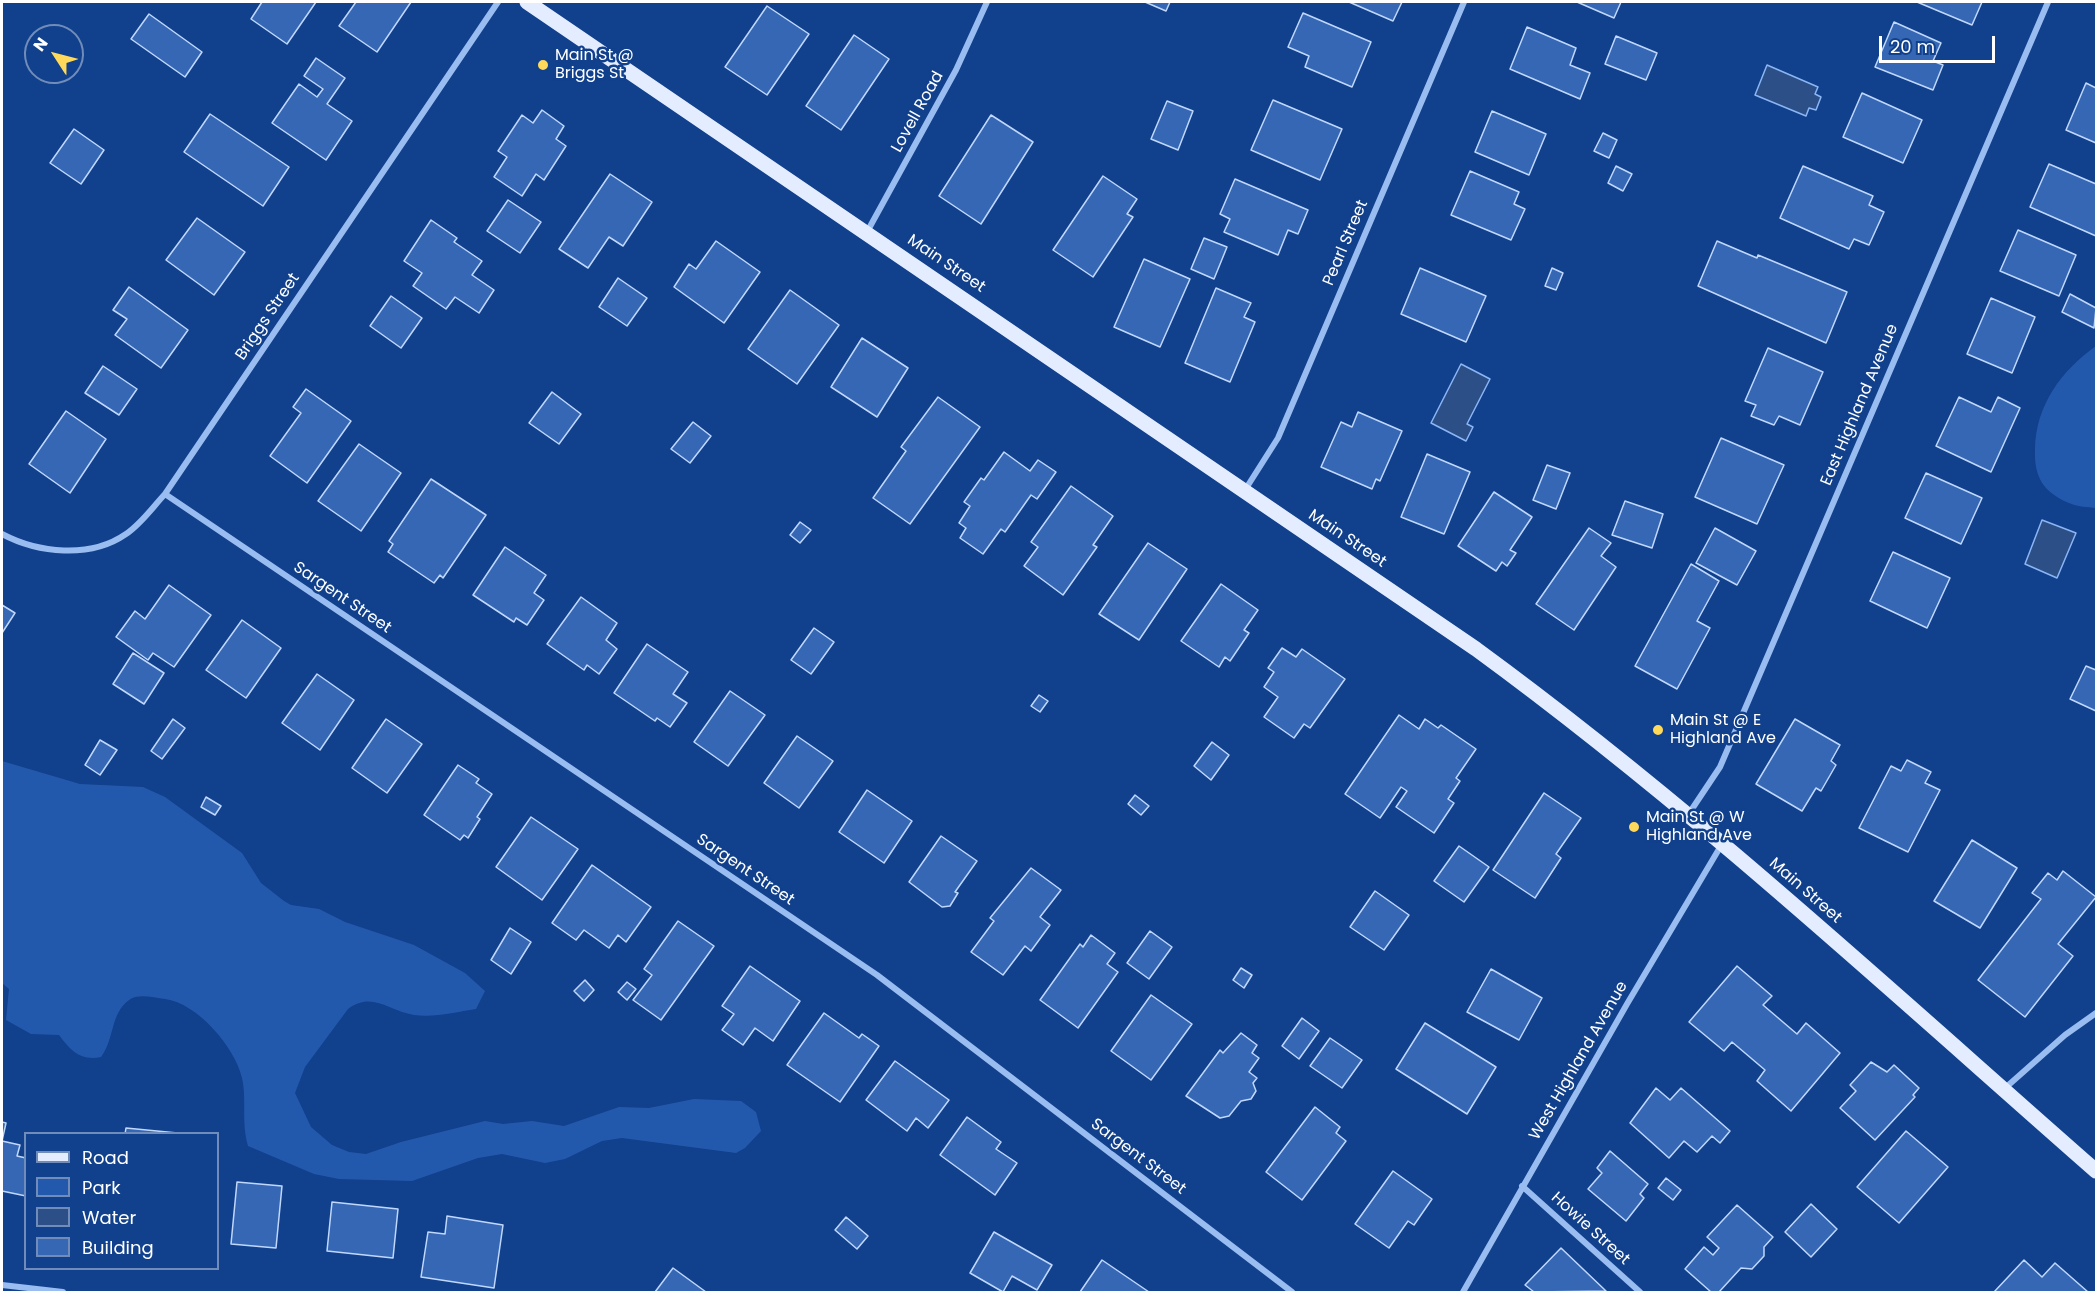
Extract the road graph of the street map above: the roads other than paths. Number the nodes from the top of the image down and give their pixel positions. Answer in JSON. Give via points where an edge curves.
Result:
{"nodes":[{"id":1,"x":498,"y":2,"type":"edge"},
{"id":2,"x":527,"y":2,"type":"edge"},
{"id":3,"x":987,"y":2,"type":"edge"},
{"id":4,"x":1464,"y":2,"type":"edge"},
{"id":5,"x":2048,"y":2,"type":"edge"},
{"id":6,"x":867,"y":232,"type":"junction"},
{"id":7,"x":1245,"y":491,"type":"junction"},
{"id":8,"x":165,"y":495,"type":"junction"},
{"id":9,"x":2,"y":534,"type":"edge"},
{"id":10,"x":1688,"y":815,"type":"junction"},
{"id":11,"x":1722,"y":844,"type":"junction"},
{"id":12,"x":2097,"y":1013,"type":"edge"},
{"id":13,"x":2004,"y":1090,"type":"junction"},
{"id":14,"x":2097,"y":1171,"type":"edge"},
{"id":15,"x":1522,"y":1186,"type":"junction"},
{"id":16,"x":2,"y":1285,"type":"edge"},
{"id":17,"x":63,"y":1293,"type":"edge"},
{"id":18,"x":1292,"y":1293,"type":"edge"},
{"id":19,"x":1463,"y":1293,"type":"edge"},
{"id":20,"x":1640,"y":1293,"type":"edge"}],
"edges":[{"from":1,"to":8,"type":"street","name":"Briggs Street"},
{"from":2,"to":6,"type":"main road","name":"Main Street"},
{"from":3,"to":6,"type":"street","name":"Lovell Road","via":[[956,70]]},
{"from":4,"to":7,"type":"street","name":"Pearl Street","via":[[1278,438]]},
{"from":5,"to":10,"type":"street","name":"East Highland Avenue","via":[[1720,767]]},
{"from":6,"to":7,"type":"main road","name":"Main Street"},
{"from":7,"to":10,"type":"main road","name":"Main Street","via":[[1529,687]]},
{"from":8,"to":9,"type":"street","name":"Briggs Street","via":[[124,535],[87,549],[36,548]]},
{"from":8,"to":18,"type":"street","name":"Sargent Street","via":[[877,975]]},
{"from":10,"to":11,"type":"main road","name":"Main Street"},
{"from":11,"to":13,"type":"main road","name":"Main Street"},
{"from":11,"to":15,"type":"street","name":"West Highland Avenue"},
{"from":12,"to":13,"type":"street","via":[[2065,1035]]},
{"from":13,"to":14,"type":"main road","name":"Main Street"},
{"from":15,"to":19,"type":"street","name":"West Highland Avenue"},
{"from":15,"to":20,"type":"street","name":"Howie Street"},
{"from":16,"to":17,"type":"street"}]}
